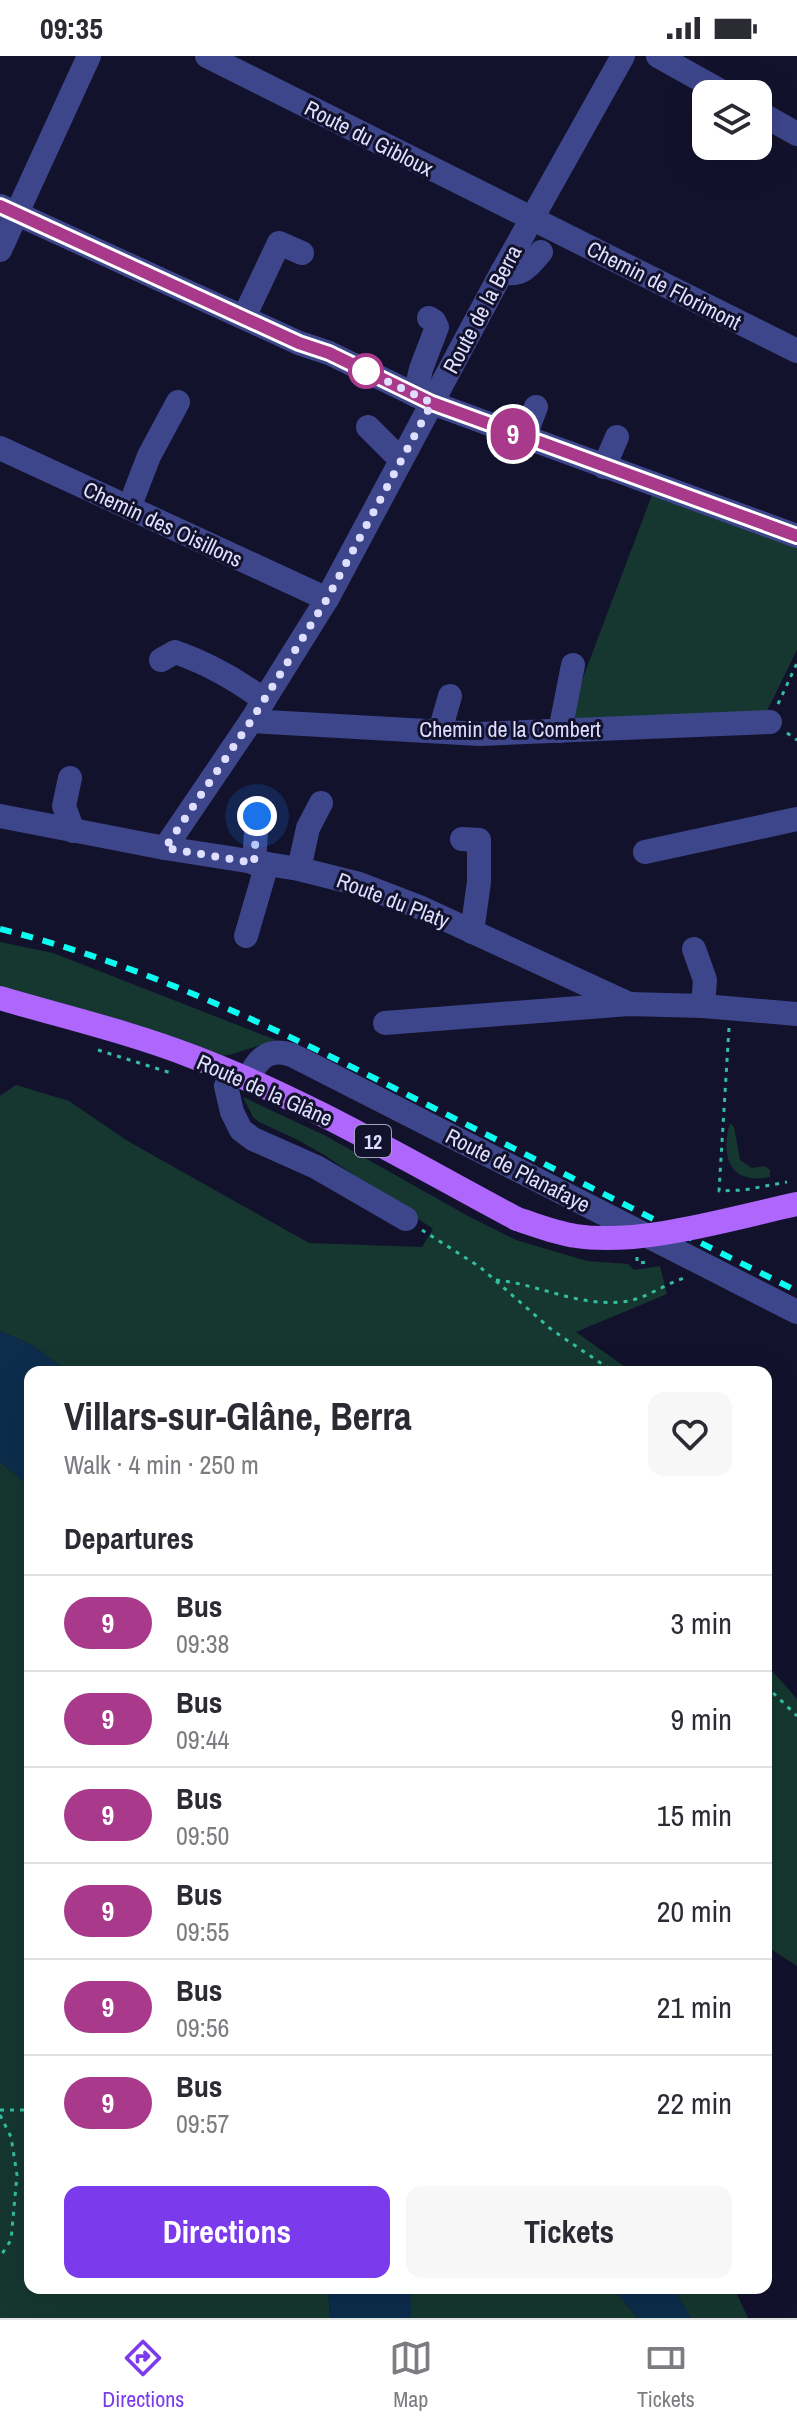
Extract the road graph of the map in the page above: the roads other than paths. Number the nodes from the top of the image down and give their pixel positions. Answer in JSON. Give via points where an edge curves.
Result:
{"nodes":[{"id":1,"x":89,"y":56,"type":"edge"},
{"id":2,"x":207,"y":56,"type":"edge"},
{"id":3,"x":623,"y":56,"type":"edge"},
{"id":4,"x":658,"y":56,"type":"edge"},
{"id":5,"x":701,"y":80,"type":"edge"},
{"id":6,"x":772,"y":120,"type":"edge"},
{"id":7,"x":797,"y":134,"type":"edge"},
{"id":8,"x":8,"y":210,"type":"edge"},
{"id":9,"x":532,"y":218,"type":"junction"},
{"id":10,"x":0,"y":250,"type":"edge"},
{"id":11,"x":541,"y":252,"type":"dead end"},
{"id":12,"x":302,"y":253,"type":"dead end"},
{"id":13,"x":502,"y":272,"type":"junction"},
{"id":14,"x":244,"y":317,"type":"junction"},
{"id":15,"x":429,"y":318,"type":"dead end"},
{"id":16,"x":797,"y":351,"type":"edge"},
{"id":17,"x":423,"y":399,"type":"junction"},
{"id":18,"x":178,"y":402,"type":"dead end"},
{"id":19,"x":536,"y":407,"type":"dead end"},
{"id":20,"x":368,"y":427,"type":"dead end"},
{"id":21,"x":617,"y":437,"type":"dead end"},
{"id":22,"x":524,"y":438,"type":"junction"},
{"id":23,"x":0,"y":448,"type":"edge"},
{"id":24,"x":401,"y":460,"type":"junction"},
{"id":25,"x":604,"y":467,"type":"junction"},
{"id":26,"x":129,"y":508,"type":"junction"},
{"id":27,"x":797,"y":536,"type":"edge"},
{"id":28,"x":327,"y":599,"type":"junction"},
{"id":29,"x":161,"y":660,"type":"dead end"},
{"id":30,"x":573,"y":665,"type":"dead end"},
{"id":31,"x":450,"y":696,"type":"dead end"},
{"id":32,"x":258,"y":710,"type":"junction"},
{"id":33,"x":770,"y":722,"type":"road end"},
{"id":34,"x":440,"y":731,"type":"junction"},
{"id":35,"x":560,"y":731,"type":"junction"},
{"id":36,"x":70,"y":778,"type":"dead end"},
{"id":37,"x":321,"y":803,"type":"dead end"},
{"id":38,"x":0,"y":816,"type":"edge"},
{"id":39,"x":257,"y":816,"type":"dead end"},
{"id":40,"x":797,"y":819,"type":"edge"},
{"id":41,"x":73,"y":831,"type":"junction"},
{"id":42,"x":462,"y":839,"type":"dead end"},
{"id":43,"x":165,"y":848,"type":"junction"},
{"id":44,"x":645,"y":852,"type":"dead end"},
{"id":45,"x":260,"y":863,"type":"junction"},
{"id":46,"x":299,"y":869,"type":"junction"},
{"id":47,"x":472,"y":932,"type":"junction"},
{"id":48,"x":246,"y":936,"type":"dead end"},
{"id":49,"x":694,"y":949,"type":"dead end"},
{"id":50,"x":0,"y":998,"type":"edge"},
{"id":51,"x":629,"y":1004,"type":"junction"},
{"id":52,"x":703,"y":1006,"type":"junction"},
{"id":53,"x":797,"y":1014,"type":"edge"},
{"id":54,"x":385,"y":1023,"type":"dead end"},
{"id":55,"x":237,"y":1083,"type":"junction"},
{"id":56,"x":797,"y":1204,"type":"edge"},
{"id":57,"x":406,"y":1219,"type":"road end"},
{"id":58,"x":797,"y":1312,"type":"edge"}],
"edges":[{"from":1,"to":8,"type":"street"},
{"from":2,"to":9,"type":"street","name":"Route du Gibloux"},
{"from":3,"to":9,"type":"street","name":"Route de la Berra"},
{"from":4,"to":5,"type":"street"},
{"from":6,"to":7,"type":"street"},
{"from":8,"to":10,"type":"street"},
{"from":8,"to":14,"type":"street"},
{"from":9,"to":13,"type":"street","name":"Route de la Berra"},
{"from":9,"to":16,"type":"street","name":"Chemin de Florimont"},
{"from":11,"to":13,"type":"street","via":[[523,272]]},
{"from":12,"to":14,"type":"street","via":[[279,243]]},
{"from":13,"to":17,"type":"street","name":"Route de la Berra"},
{"from":14,"to":17,"type":"street"},
{"from":15,"to":17,"type":"street","via":[[437,327],[421,369]]},
{"from":17,"to":22,"type":"street"},
{"from":17,"to":24,"type":"street","name":"Route de la Berra"},
{"from":18,"to":26,"type":"street"},
{"from":19,"to":22,"type":"street"},
{"from":20,"to":24,"type":"street"},
{"from":21,"to":25,"type":"street"},
{"from":22,"to":25,"type":"street"},
{"from":23,"to":26,"type":"street","name":"Chemin des Oisillons"},
{"from":24,"to":28,"type":"street","name":"Route de la Berra"},
{"from":25,"to":27,"type":"street"},
{"from":26,"to":28,"type":"street","name":"Chemin des Oisillons"},
{"from":28,"to":32,"type":"street","name":"Route de la Berra"},
{"from":29,"to":32,"type":"street","via":[[175,652],[240,682]]},
{"from":30,"to":35,"type":"street"},
{"from":31,"to":34,"type":"street"},
{"from":32,"to":34,"type":"street","name":"Chemin de la Combert"},
{"from":32,"to":43,"type":"street","name":"Route de la Berra"},
{"from":33,"to":35,"type":"street","name":"Chemin de la Combert"},
{"from":34,"to":35,"type":"street","name":"Chemin de la Combert"},
{"from":36,"to":41,"type":"street","via":[[64,806]]},
{"from":37,"to":46,"type":"street","via":[[308,828]]},
{"from":38,"to":41,"type":"street","name":"Route du Platy"},
{"from":39,"to":45,"type":"street"},
{"from":40,"to":44,"type":"street"},
{"from":41,"to":43,"type":"street","name":"Route du Platy"},
{"from":42,"to":47,"type":"street","via":[[479,840]]},
{"from":43,"to":45,"type":"street","name":"Route du Platy"},
{"from":45,"to":46,"type":"street","name":"Route du Platy"},
{"from":45,"to":48,"type":"street"},
{"from":46,"to":47,"type":"street","name":"Route du Platy","via":[[359,884]]},
{"from":47,"to":51,"type":"street","name":"Route du Platy"},
{"from":49,"to":52,"type":"street","via":[[705,980]]},
{"from":50,"to":55,"type":"main road","name":"Route de la Glâne","number":"12","via":[[190,1055]]},
{"from":51,"to":52,"type":"street","name":"Route du Platy"},
{"from":51,"to":54,"type":"street","name":"Route du Platy"},
{"from":52,"to":53,"type":"street","name":"Route du Platy"},
{"from":55,"to":56,"type":"main road","name":"Route de la Glâne","number":"12","bridge":true,"via":[[327,1117],[517,1219],[579,1237],[656,1235]]},
{"from":55,"to":57,"type":"street","via":[[232,1112],[241,1130]]},
{"from":55,"to":58,"type":"street","name":"Route de Planafaye","via":[[265,1055],[292,1055]]}]}
